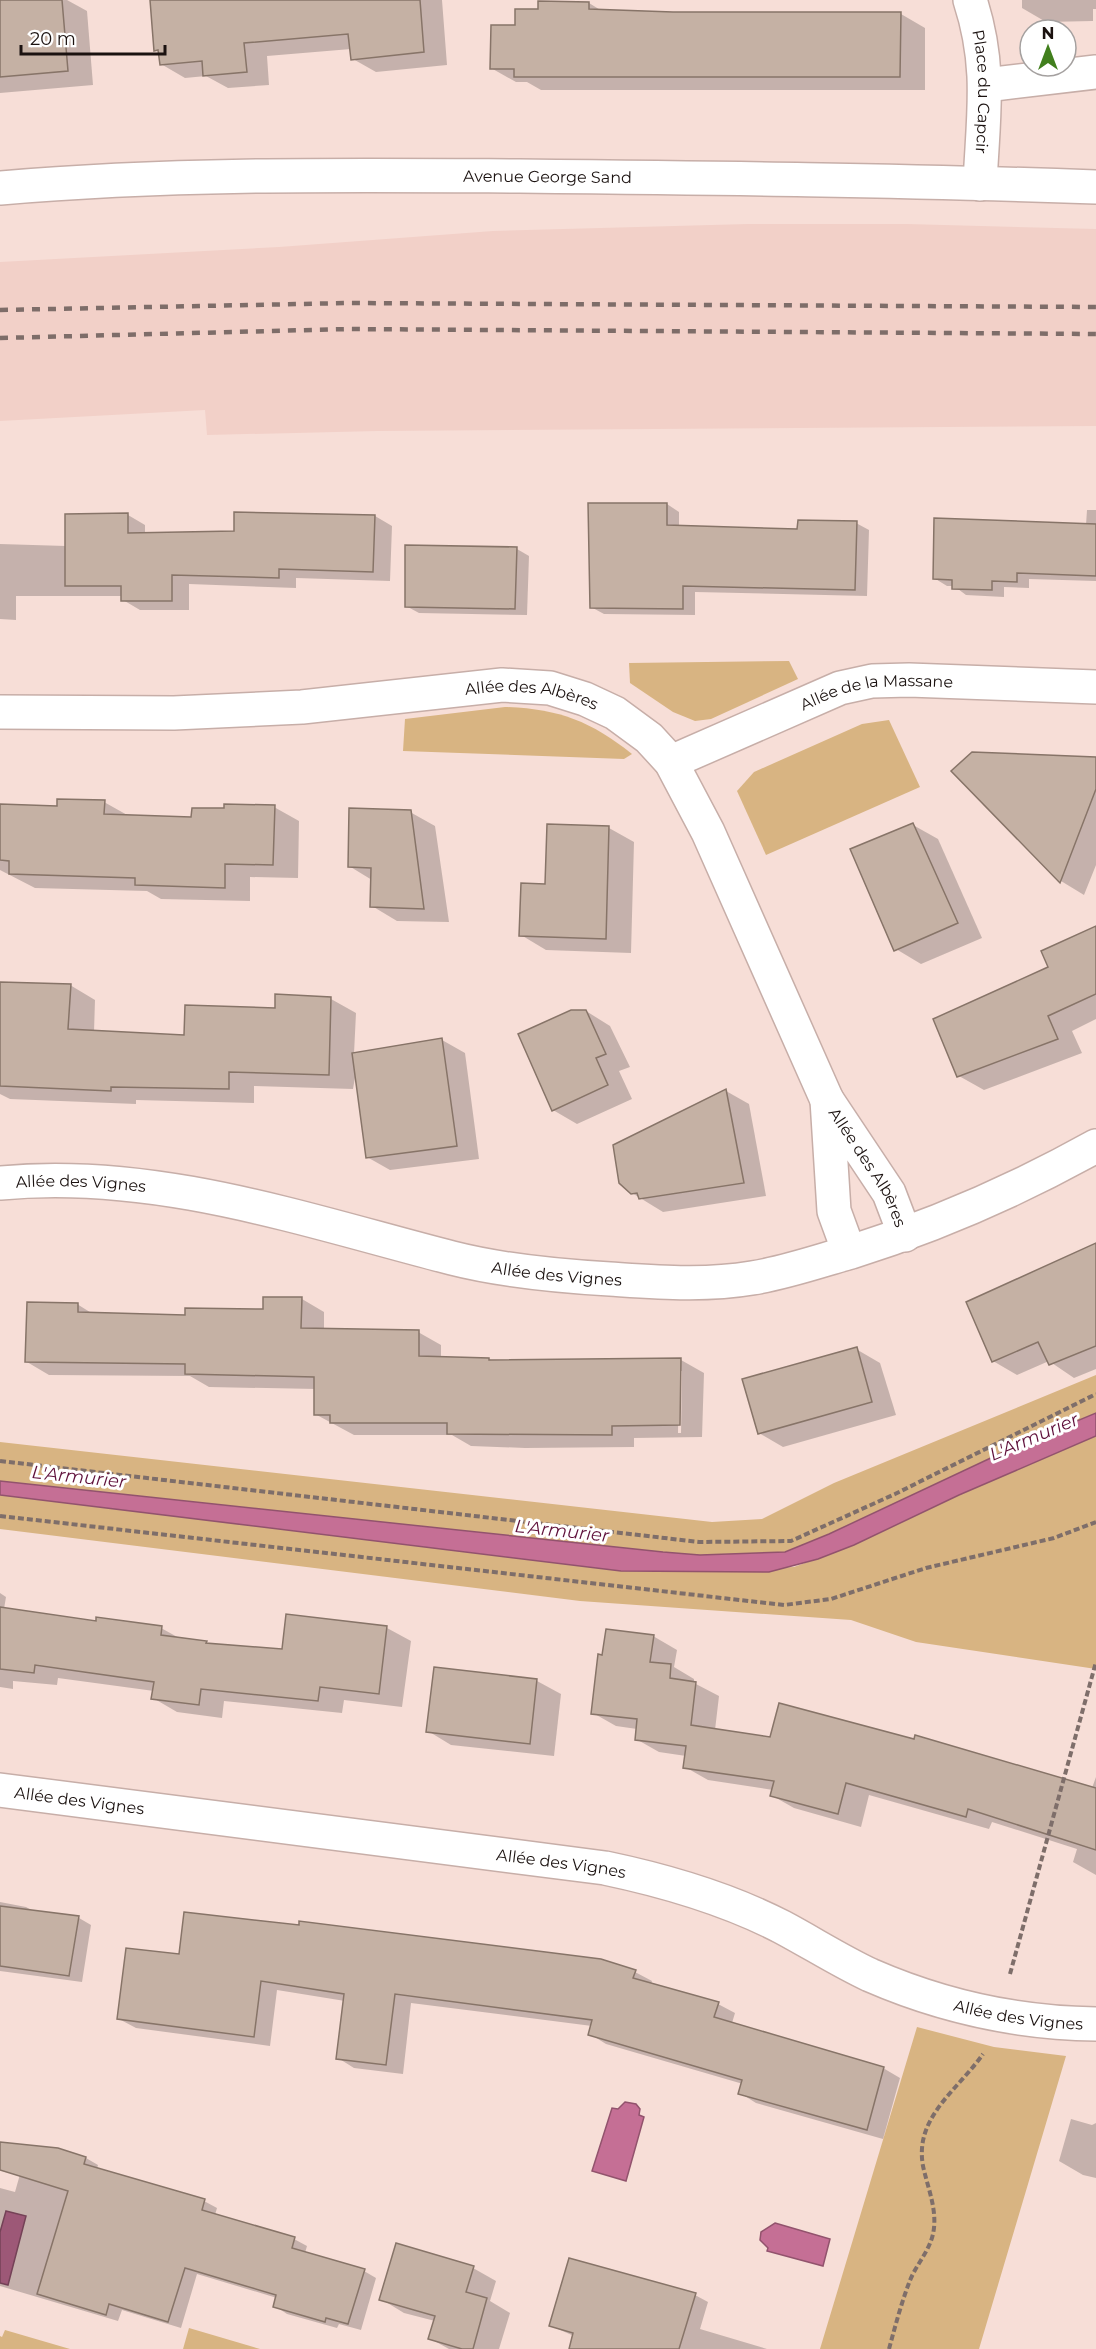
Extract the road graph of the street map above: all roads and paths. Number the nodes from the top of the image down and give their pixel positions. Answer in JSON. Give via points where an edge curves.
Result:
{"nodes":[{"id":1,"x":970,"y":0,"type":"edge"},
{"id":2,"x":1096,"y":72,"type":"edge"},
{"id":3,"x":986,"y":85,"type":"junction"},
{"id":4,"x":980,"y":184,"type":"junction"},
{"id":5,"x":1096,"y":187,"type":"edge"},
{"id":6,"x":0,"y":188,"type":"edge"},
{"id":7,"x":1096,"y":687,"type":"edge"},
{"id":8,"x":0,"y":712,"type":"edge"},
{"id":9,"x":671,"y":762,"type":"junction"},
{"id":10,"x":827,"y":1100,"type":"junction"},
{"id":11,"x":1096,"y":1146,"type":"edge"},
{"id":12,"x":0,"y":1183,"type":"edge"},
{"id":13,"x":905,"y":1234,"type":"junction"},
{"id":14,"x":849,"y":1252,"type":"junction"},
{"id":15,"x":1096,"y":1394,"type":"edge"},
{"id":16,"x":0,"y":1461,"type":"edge"},
{"id":17,"x":0,"y":1516,"type":"edge"},
{"id":18,"x":1096,"y":1522,"type":"edge"},
{"id":19,"x":0,"y":1790,"type":"edge"},
{"id":20,"x":1096,"y":2024,"type":"edge"}],
"edges":[{"from":1,"to":3,"type":"street","name":"Place du Capcir","via":[[981,39]]},
{"from":2,"to":3,"type":"street"},
{"from":3,"to":4,"type":"street","name":"Place du Capcir"},
{"from":4,"to":5,"type":"street","name":"Avenue George Sand"},
{"from":4,"to":6,"type":"street","name":"Avenue George Sand","via":[[270,174],[141,177]]},
{"from":7,"to":9,"type":"street","name":"Allée de la Massane","via":[[909,680],[856,684]]},
{"from":8,"to":9,"type":"street","name":"Allée des Albères","via":[[140,713],[302,707],[529,685],[585,699],[615,713],[649,738]]},
{"from":9,"to":10,"type":"street","name":"Allée des Albères","via":[[708,832]]},
{"from":10,"to":13,"type":"street","name":"Allée des Albères","via":[[889,1193]]},
{"from":10,"to":14,"type":"street","name":"Allée des Albères","via":[[834,1211]]},
{"from":11,"to":13,"type":"street","name":"Allée des Vignes","via":[[974,1209]]},
{"from":12,"to":14,"type":"street","name":"Allée des Vignes","via":[[71,1181],[212,1197],[266,1207],[455,1259],[569,1276],[703,1283],[753,1278]]},
{"from":13,"to":14,"type":"street","name":"Allée des Vignes"},
{"from":15,"to":16,"type":"path","via":[[895,1494],[790,1541],[699,1542]]},
{"from":17,"to":18,"type":"path","via":[[784,1605],[831,1599],[926,1568],[1053,1538]]},
{"from":19,"to":20,"type":"street","name":"Allée des Vignes","via":[[605,1868],[665,1881],[719,1899],[871,1975],[921,1994],[1030,2021]]}]}
